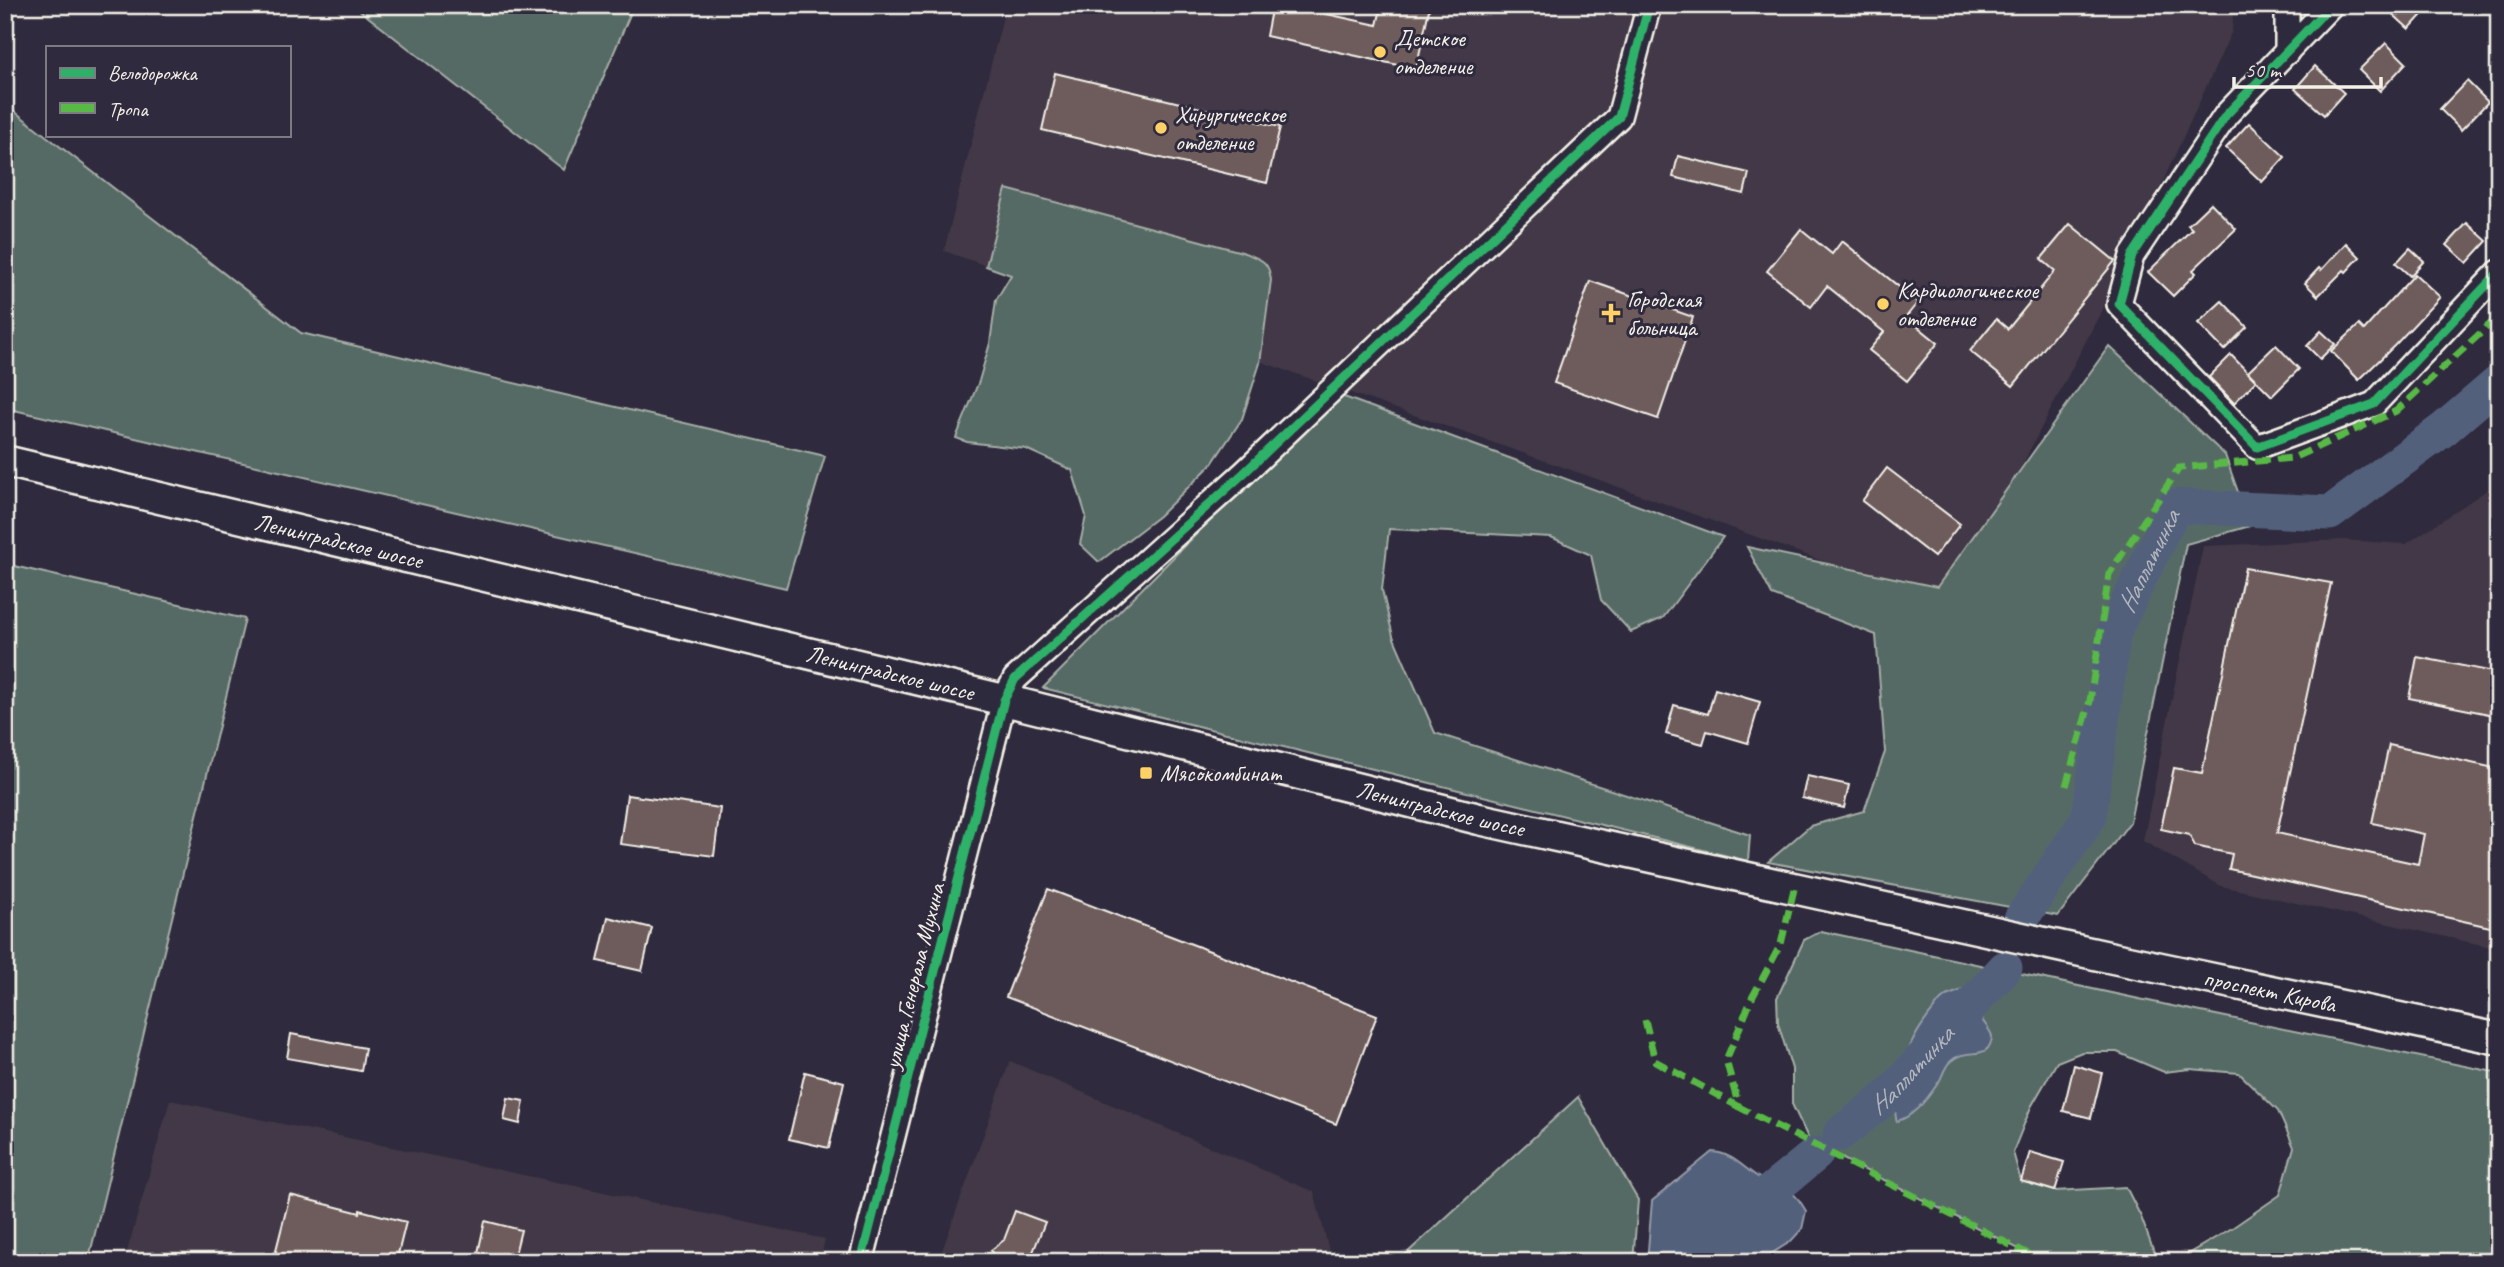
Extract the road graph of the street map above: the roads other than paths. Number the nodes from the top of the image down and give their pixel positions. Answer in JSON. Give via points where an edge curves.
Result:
{"nodes":[{"id":1,"x":1649,"y":5,"type":"edge"},
{"id":2,"x":2287,"y":5,"type":"edge"},
{"id":3,"x":2331,"y":5,"type":"edge"},
{"id":4,"x":2287,"y":52,"type":"junction"},
{"id":5,"x":2499,"y":272,"type":"edge"},
{"id":6,"x":5,"y":461,"type":"edge"},
{"id":7,"x":1004,"y":700,"type":"junction"},
{"id":8,"x":2040,"y":943,"type":"joint"},
{"id":9,"x":2499,"y":1039,"type":"edge"},
{"id":10,"x":861,"y":1262,"type":"edge"}],
"edges":[{"from":1,"to":7,"type":"street","name":"улица Генерала Мухина","via":[[1619,117],[1244,472],[1015,679]]},
{"from":2,"to":4,"type":"street"},
{"from":3,"to":4,"type":"street"},
{"from":4,"to":5,"type":"street","via":[[2226,115],[2139,245],[2119,304],[2257,447],[2374,404]]},
{"from":6,"to":7,"type":"main road","name":"Ленинградское шоссе"},
{"from":7,"to":8,"type":"main road","name":"Ленинградское шоссе","via":[[1479,819]]},
{"from":7,"to":10,"type":"street","name":"улица Генерала Мухина"},
{"from":8,"to":9,"type":"main road","name":"проспект Кирова"}]}
